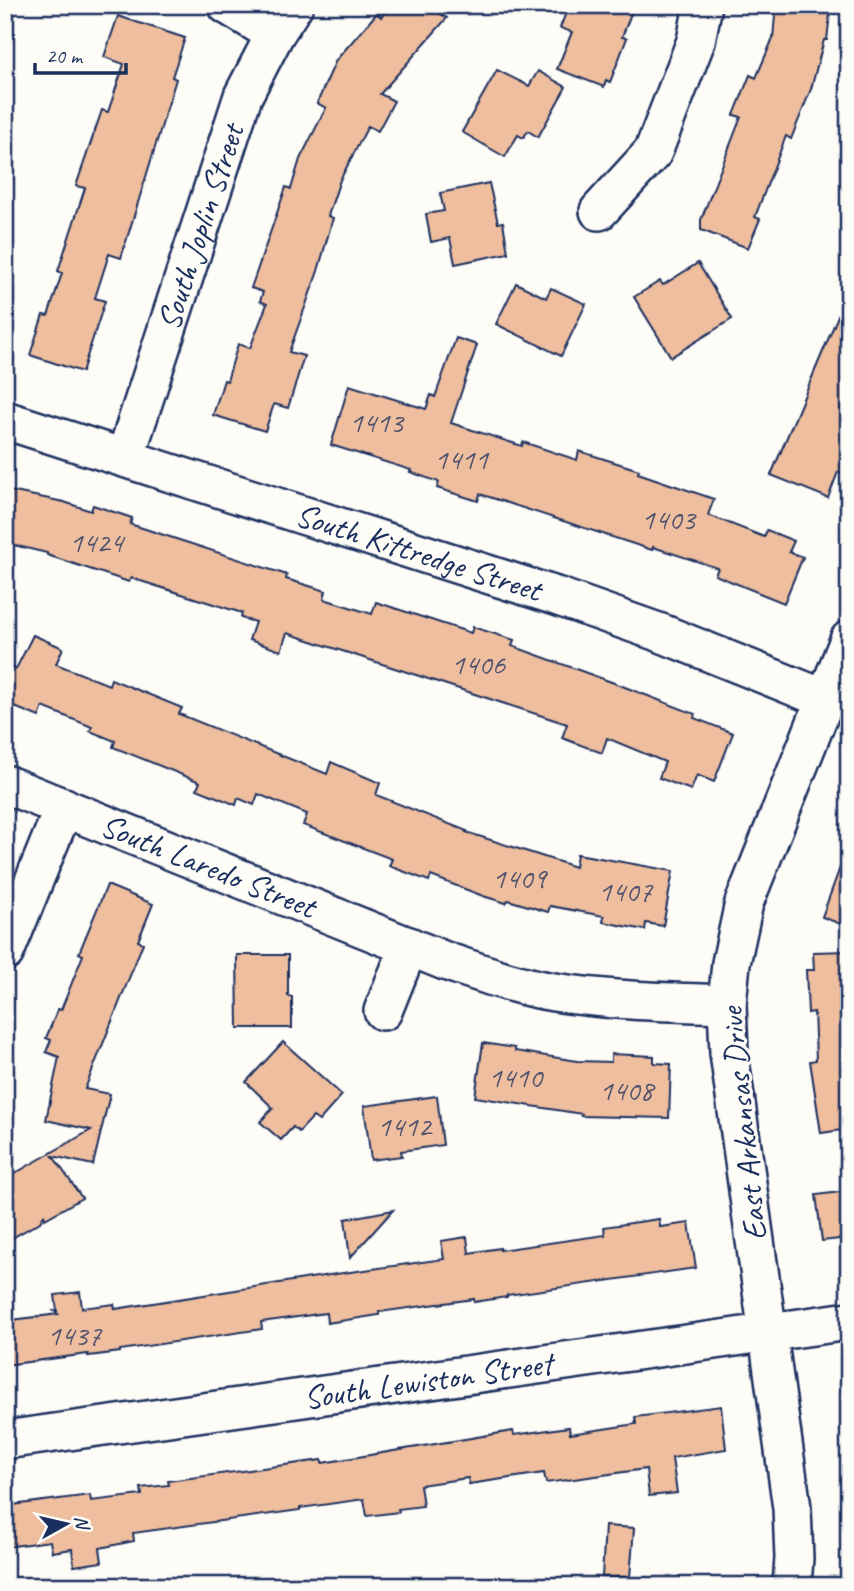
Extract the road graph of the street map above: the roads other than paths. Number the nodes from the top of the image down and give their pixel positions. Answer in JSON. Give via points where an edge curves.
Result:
{"nodes":[{"id":1,"x":227,"y":5,"type":"edge"},
{"id":2,"x":703,"y":5,"type":"edge"},
{"id":3,"x":284,"y":20,"type":"edge"},
{"id":4,"x":599,"y":211,"type":"dead end"},
{"id":5,"x":5,"y":420,"type":"edge"},
{"id":6,"x":125,"y":458,"type":"junction"},
{"id":7,"x":849,"y":640,"type":"edge"},
{"id":8,"x":825,"y":699,"type":"junction"},
{"id":9,"x":5,"y":784,"type":"edge"},
{"id":10,"x":64,"y":807,"type":"junction"},
{"id":11,"x":410,"y":946,"type":"junction"},
{"id":12,"x":5,"y":952,"type":"edge"},
{"id":13,"x":727,"y":1004,"type":"junction"},
{"id":14,"x":383,"y":1011,"type":"dead end"},
{"id":15,"x":849,"y":1321,"type":"edge"},
{"id":16,"x":768,"y":1332,"type":"junction"},
{"id":17,"x":5,"y":1440,"type":"edge"},
{"id":18,"x":792,"y":1586,"type":"edge"}],
"edges":[{"from":1,"to":3,"type":"street"},
{"from":2,"to":4,"type":"street","via":[[696,41],[653,152]]},
{"from":3,"to":6,"type":"street","name":"South Joplin Street","via":[[229,132]]},
{"from":5,"to":6,"type":"street","name":"South Kittredge Street"},
{"from":6,"to":8,"type":"street","name":"South Kittredge Street","via":[[556,596]]},
{"from":7,"to":8,"type":"street","name":"East Arkansas Drive"},
{"from":8,"to":13,"type":"street","name":"East Arkansas Drive","via":[[744,903]]},
{"from":9,"to":10,"type":"street","name":"South Laredo Street"},
{"from":10,"to":11,"type":"street","name":"South Laredo Street"},
{"from":10,"to":12,"type":"street"},
{"from":11,"to":13,"type":"street","name":"South Laredo Street","via":[[499,979],[553,992]]},
{"from":11,"to":14,"type":"street"},
{"from":13,"to":16,"type":"street","name":"East Arkansas Drive","via":[[729,1053]]},
{"from":15,"to":16,"type":"street","name":"South Lewiston Street"},
{"from":16,"to":17,"type":"street","name":"South Lewiston Street"},
{"from":16,"to":18,"type":"street","name":"East Arkansas Drive","via":[[792,1508]]}]}
